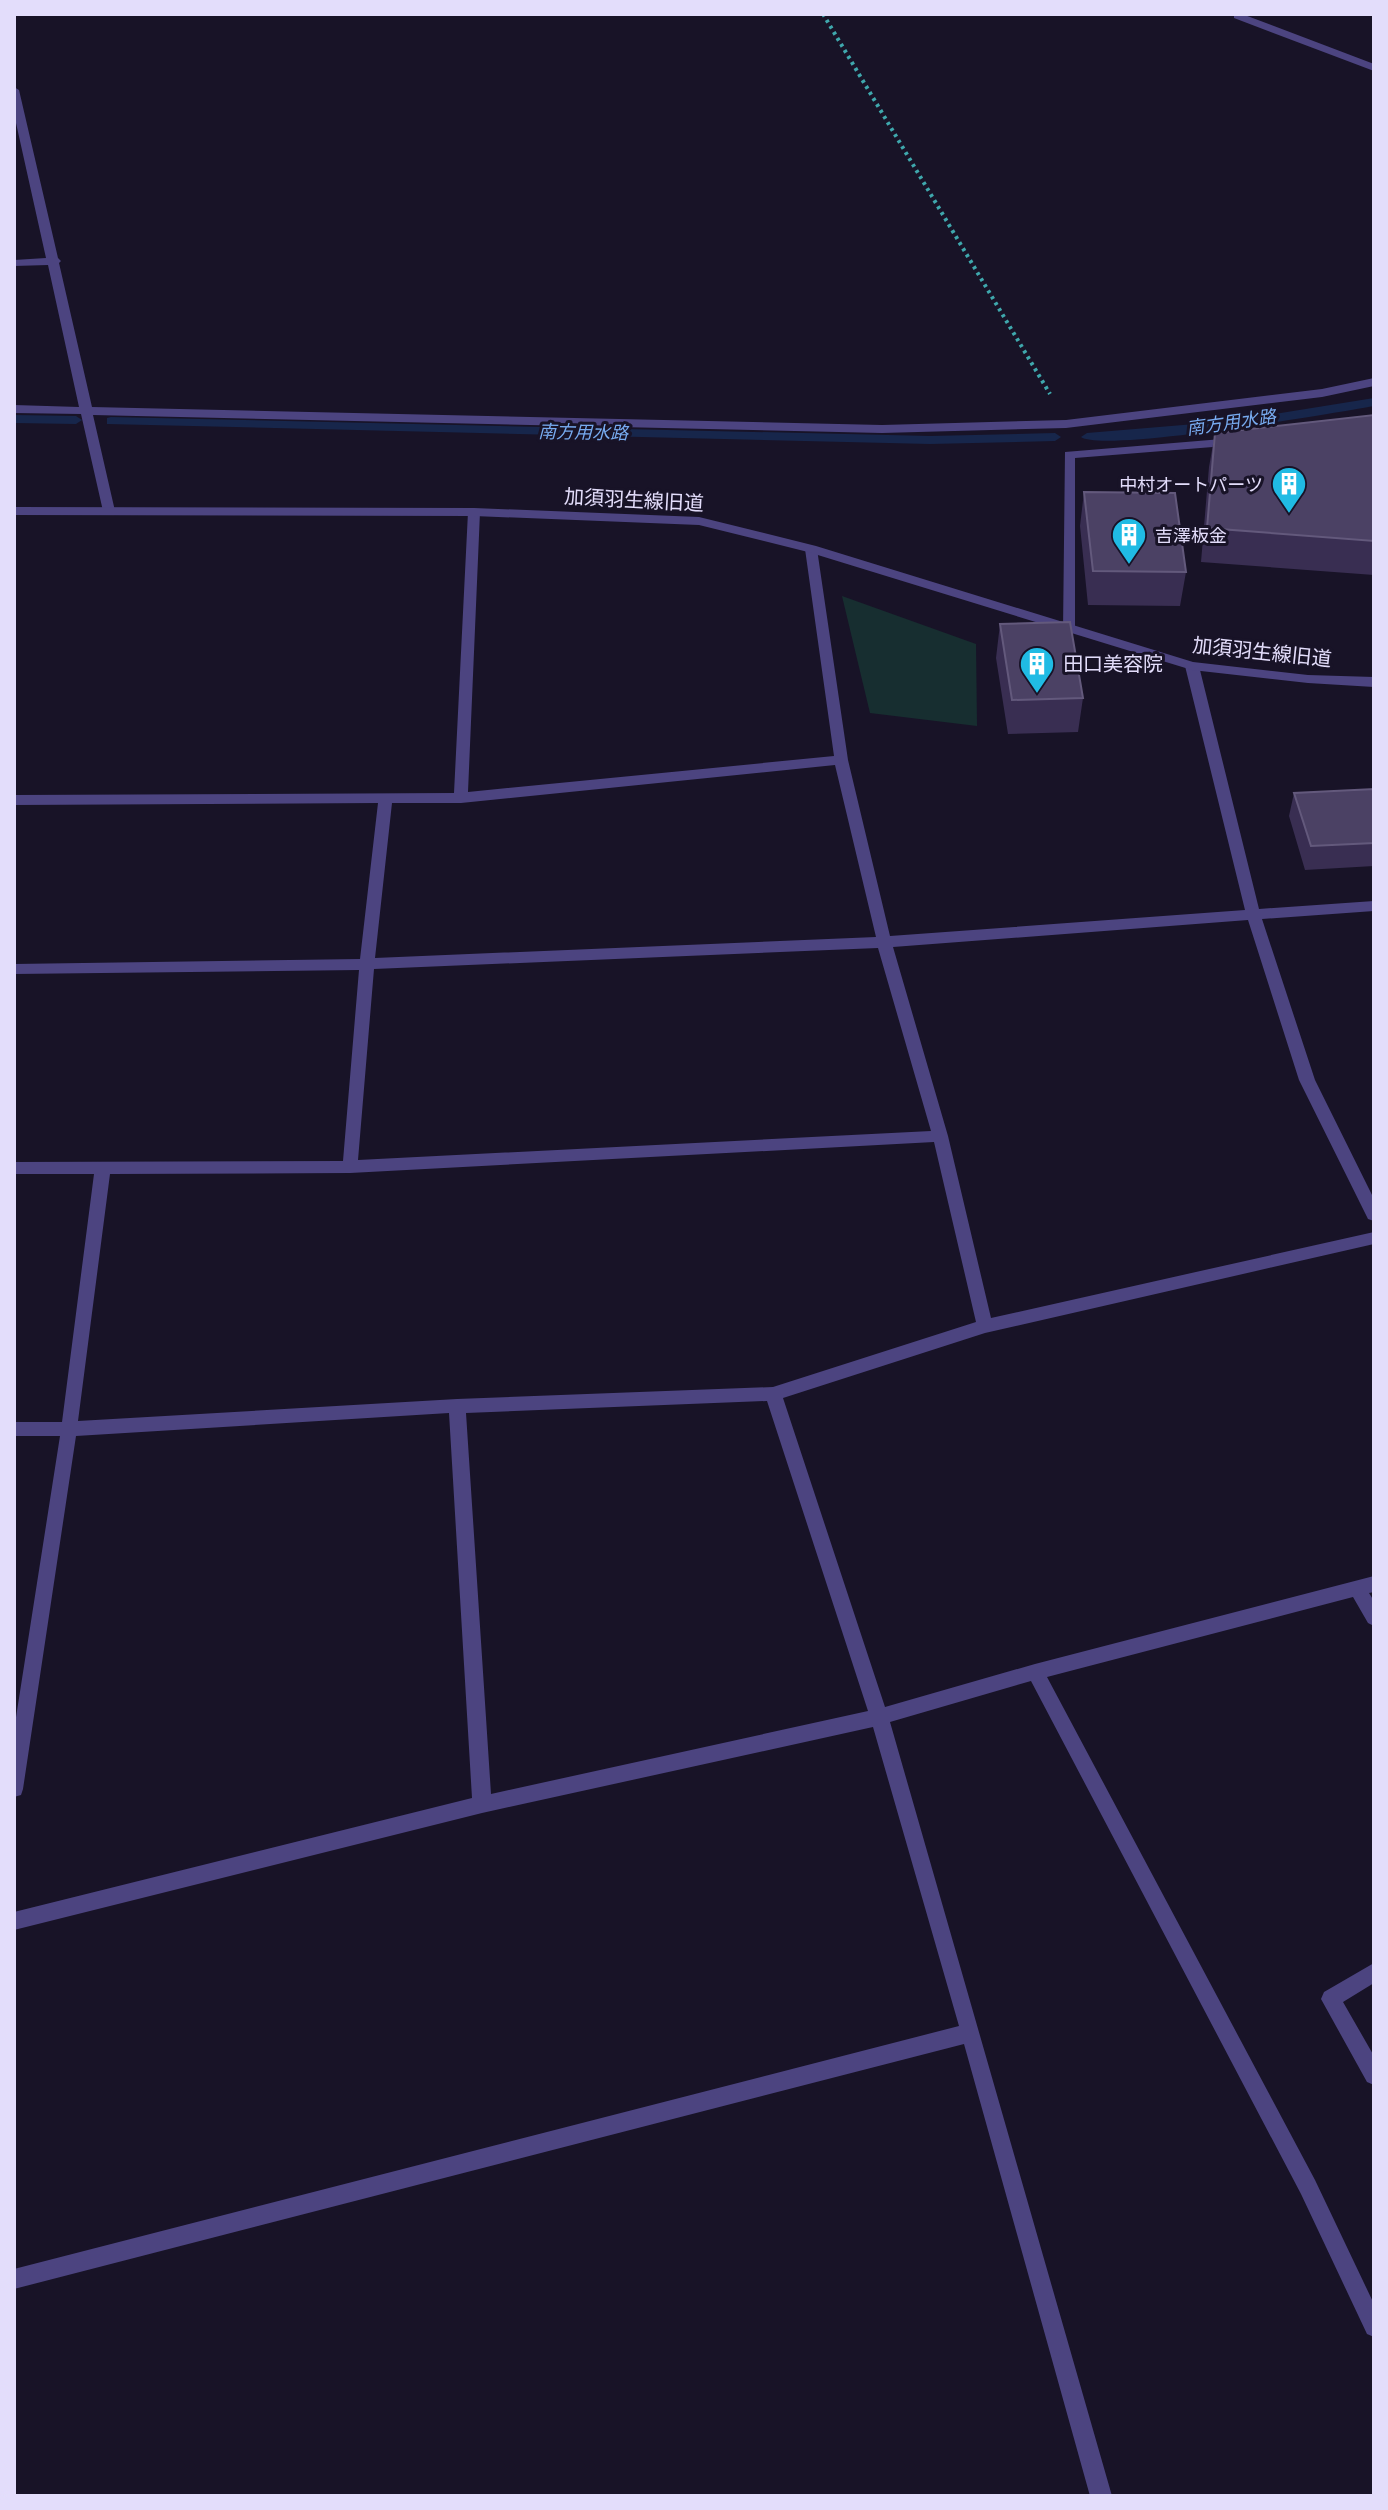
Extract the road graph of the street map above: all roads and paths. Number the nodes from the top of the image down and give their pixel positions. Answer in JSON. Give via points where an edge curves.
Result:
{"nodes":[{"id":1,"x":823,"y":14,"type":"edge"},
{"id":2,"x":1238,"y":16,"type":"dead end"},
{"id":3,"x":1374,"y":68,"type":"edge"},
{"id":4,"x":14,"y":90,"type":"edge"},
{"id":5,"x":55,"y":261,"type":"junction"},
{"id":6,"x":14,"y":263,"type":"edge"},
{"id":7,"x":1374,"y":382,"type":"edge"},
{"id":8,"x":14,"y":409,"type":"edge"},
{"id":9,"x":89,"y":419,"type":"junction"},
{"id":10,"x":1066,"y":424,"type":"junction"},
{"id":11,"x":1242,"y":441,"type":"edge"},
{"id":12,"x":14,"y":511,"type":"edge"},
{"id":13,"x":109,"y":511,"type":"junction"},
{"id":14,"x":474,"y":512,"type":"junction"},
{"id":15,"x":811,"y":549,"type":"junction"},
{"id":16,"x":1068,"y":628,"type":"junction"},
{"id":17,"x":1192,"y":666,"type":"junction"},
{"id":18,"x":1374,"y":682,"type":"edge"},
{"id":19,"x":841,"y":760,"type":"junction"},
{"id":20,"x":386,"y":798,"type":"junction"},
{"id":21,"x":461,"y":798,"type":"junction"},
{"id":22,"x":14,"y":800,"type":"edge"},
{"id":23,"x":1374,"y":906,"type":"edge"},
{"id":24,"x":1253,"y":913,"type":"junction"},
{"id":25,"x":884,"y":942,"type":"junction"},
{"id":26,"x":367,"y":964,"type":"junction"},
{"id":27,"x":14,"y":969,"type":"edge"},
{"id":28,"x":940,"y":1136,"type":"junction"},
{"id":29,"x":103,"y":1167,"type":"junction"},
{"id":30,"x":350,"y":1167,"type":"junction"},
{"id":31,"x":14,"y":1168,"type":"edge"},
{"id":32,"x":1374,"y":1215,"type":"edge"},
{"id":33,"x":1374,"y":1238,"type":"edge"},
{"id":34,"x":985,"y":1326,"type":"junction"},
{"id":35,"x":773,"y":1394,"type":"junction"},
{"id":36,"x":457,"y":1406,"type":"junction"},
{"id":37,"x":14,"y":1429,"type":"edge"},
{"id":38,"x":69,"y":1429,"type":"junction"},
{"id":39,"x":1366,"y":1586,"type":"edge"},
{"id":40,"x":1374,"y":1618,"type":"edge"},
{"id":41,"x":1035,"y":1672,"type":"junction"},
{"id":42,"x":879,"y":1717,"type":"junction"},
{"id":43,"x":14,"y":1789,"type":"edge"},
{"id":44,"x":482,"y":1804,"type":"junction"},
{"id":45,"x":14,"y":1921,"type":"edge"},
{"id":46,"x":1374,"y":1972,"type":"edge"},
{"id":47,"x":971,"y":2033,"type":"junction"},
{"id":48,"x":1374,"y":2075,"type":"edge"},
{"id":49,"x":14,"y":2279,"type":"edge"},
{"id":50,"x":1374,"y":2327,"type":"edge"},
{"id":51,"x":1101,"y":2496,"type":"edge"}],
"edges":[{"from":1,"to":10,"type":"path"},
{"from":2,"to":3,"type":"street"},
{"from":4,"to":5,"type":"street"},
{"from":5,"to":6,"type":"street"},
{"from":5,"to":9,"type":"street"},
{"from":7,"to":10,"type":"street"},
{"from":8,"to":9,"type":"street"},
{"from":9,"to":10,"type":"street","via":[[882,429]]},
{"from":9,"to":13,"type":"street"},
{"from":11,"to":16,"type":"street","via":[[1069,455]]},
{"from":12,"to":13,"type":"street","name":"加須羽生線旧道"},
{"from":13,"to":14,"type":"street","name":"加須羽生線旧道"},
{"from":14,"to":15,"type":"street","name":"加須羽生線旧道","via":[[699,521]]},
{"from":14,"to":21,"type":"street"},
{"from":15,"to":16,"type":"street","name":"加須羽生線旧道"},
{"from":15,"to":19,"type":"street"},
{"from":16,"to":17,"type":"street","name":"加須羽生線旧道"},
{"from":17,"to":18,"type":"street","name":"加須羽生線旧道"},
{"from":17,"to":24,"type":"street"},
{"from":19,"to":21,"type":"street"},
{"from":19,"to":25,"type":"street"},
{"from":20,"to":21,"type":"street"},
{"from":20,"to":22,"type":"street"},
{"from":20,"to":26,"type":"street"},
{"from":23,"to":24,"type":"street"},
{"from":24,"to":25,"type":"street"},
{"from":24,"to":32,"type":"street","via":[[1307,1080]]},
{"from":25,"to":26,"type":"street"},
{"from":25,"to":28,"type":"street"},
{"from":26,"to":27,"type":"street"},
{"from":26,"to":30,"type":"street"},
{"from":28,"to":30,"type":"street"},
{"from":28,"to":34,"type":"street"},
{"from":29,"to":30,"type":"street"},
{"from":29,"to":31,"type":"street"},
{"from":29,"to":38,"type":"street"},
{"from":33,"to":34,"type":"street"},
{"from":34,"to":35,"type":"street"},
{"from":35,"to":36,"type":"street"},
{"from":35,"to":42,"type":"street"},
{"from":36,"to":38,"type":"street"},
{"from":36,"to":44,"type":"street"},
{"from":37,"to":38,"type":"street"},
{"from":38,"to":43,"type":"street"},
{"from":39,"to":40,"type":"street"},
{"from":39,"to":41,"type":"street"},
{"from":41,"to":42,"type":"street"},
{"from":41,"to":50,"type":"street","via":[[1308,2187]]},
{"from":42,"to":44,"type":"street"},
{"from":42,"to":47,"type":"street"},
{"from":44,"to":45,"type":"street"},
{"from":46,"to":48,"type":"street","via":[[1331,1999]]},
{"from":47,"to":49,"type":"street"},
{"from":47,"to":51,"type":"street"}]}
